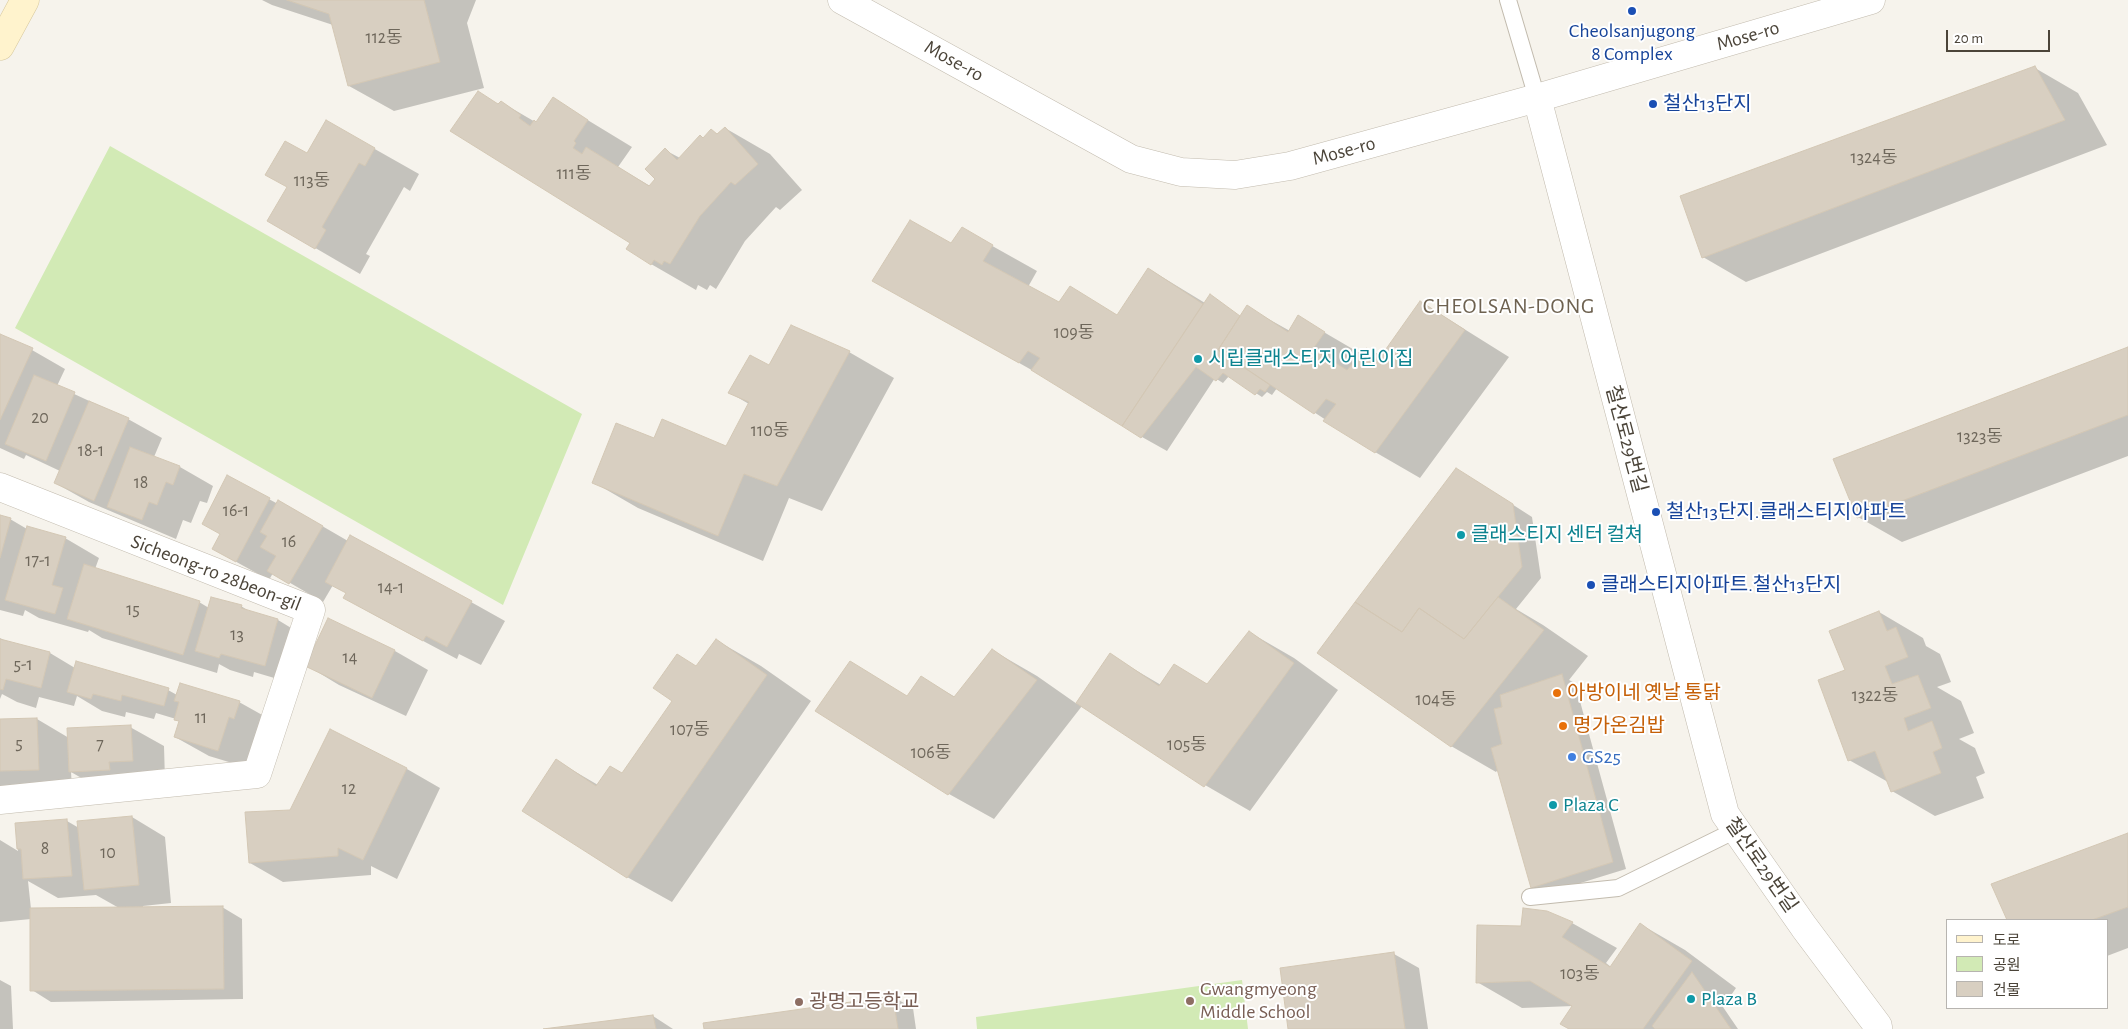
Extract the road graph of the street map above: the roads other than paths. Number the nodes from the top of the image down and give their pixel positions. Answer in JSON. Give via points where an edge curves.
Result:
{"nodes":[{"id":1,"x":25,"y":0,"type":"edge"},
{"id":2,"x":842,"y":0,"type":"edge"},
{"id":3,"x":1508,"y":0,"type":"edge"},
{"id":4,"x":1871,"y":0,"type":"edge"},
{"id":5,"x":0,"y":46,"type":"edge"},
{"id":6,"x":1536,"y":98,"type":"junction"},
{"id":7,"x":0,"y":487,"type":"edge"},
{"id":8,"x":0,"y":800,"type":"edge"},
{"id":9,"x":1736,"y":830,"type":"junction"},
{"id":10,"x":1530,"y":897,"type":"dead end"},
{"id":11,"x":1878,"y":1029,"type":"edge"}],
"edges":[{"from":1,"to":5,"type":"main road"},
{"from":2,"to":6,"type":"street","name":"Mose-ro","via":[[1131,158],[1181,172],[1235,175],[1290,166]]},
{"from":3,"to":6,"type":"lane"},
{"from":4,"to":6,"type":"street","name":"Mose-ro"},
{"from":6,"to":9,"type":"street","name":"철산로29번길","via":[[1722,804]]},
{"from":7,"to":8,"type":"street","name":"Sicheong-ro 28beon-gil","via":[[312,610],[257,774]]},
{"from":9,"to":10,"type":"lane","via":[[1618,888]]},
{"from":9,"to":11,"type":"street","name":"철산로29번길"}]}
